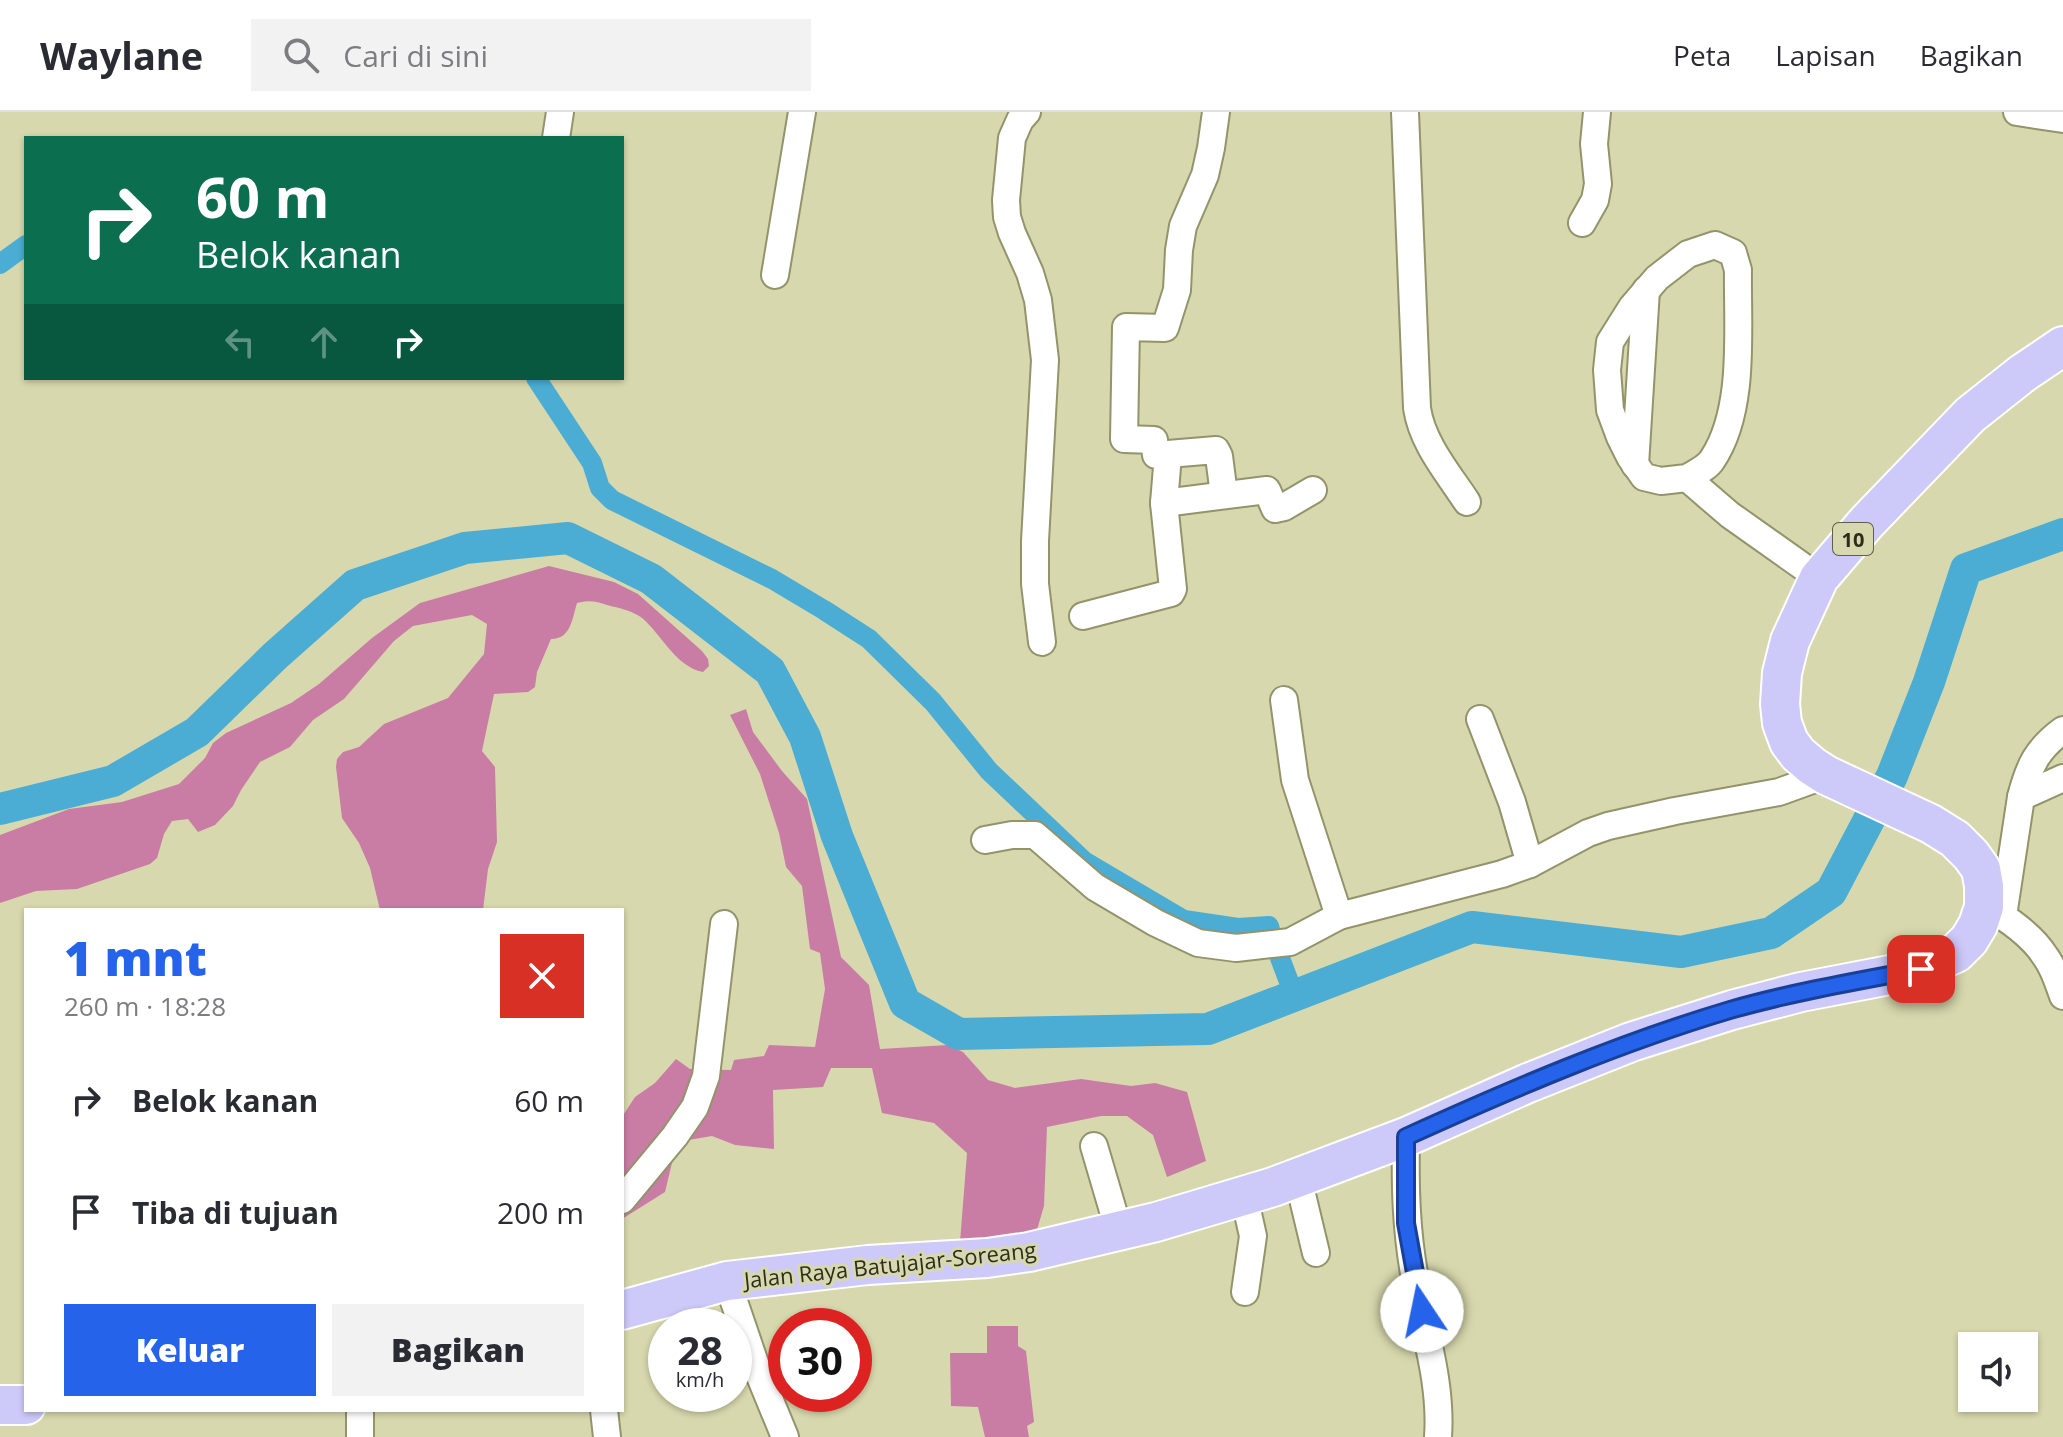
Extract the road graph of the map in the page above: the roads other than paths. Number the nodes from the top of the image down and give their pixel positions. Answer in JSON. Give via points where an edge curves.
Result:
{"nodes":[{"id":1,"x":560,"y":112,"type":"edge"},
{"id":2,"x":802,"y":112,"type":"edge"},
{"id":3,"x":1027,"y":112,"type":"edge"},
{"id":4,"x":1216,"y":112,"type":"edge"},
{"id":5,"x":1405,"y":112,"type":"edge"},
{"id":6,"x":1597,"y":112,"type":"edge"},
{"id":7,"x":2017,"y":112,"type":"edge"},
{"id":8,"x":2063,"y":119,"type":"edge"},
{"id":9,"x":556,"y":136,"type":"edge"},
{"id":10,"x":1582,"y":223,"type":"dead end"},
{"id":11,"x":775,"y":275,"type":"dead end"},
{"id":12,"x":2063,"y":346,"type":"edge"},
{"id":13,"x":1168,"y":455,"type":"junction"},
{"id":14,"x":1687,"y":478,"type":"junction"},
{"id":15,"x":1313,"y":490,"type":"dead end"},
{"id":16,"x":1224,"y":495,"type":"junction"},
{"id":17,"x":1467,"y":502,"type":"dead end"},
{"id":18,"x":1164,"y":503,"type":"junction"},
{"id":19,"x":1819,"y":578,"type":"junction"},
{"id":20,"x":1083,"y":616,"type":"dead end"},
{"id":21,"x":1042,"y":642,"type":"dead end"},
{"id":22,"x":1284,"y":700,"type":"dead end"},
{"id":23,"x":1480,"y":719,"type":"dead end"},
{"id":24,"x":2063,"y":730,"type":"edge"},
{"id":25,"x":1832,"y":778,"type":"junction"},
{"id":26,"x":2063,"y":778,"type":"edge"},
{"id":27,"x":2021,"y":797,"type":"junction"},
{"id":28,"x":985,"y":840,"type":"dead end"},
{"id":29,"x":1530,"y":864,"type":"junction"},
{"id":30,"x":1994,"y":911,"type":"junction"},
{"id":31,"x":1339,"y":916,"type":"junction"},
{"id":32,"x":724,"y":924,"type":"dead end"},
{"id":33,"x":2063,"y":996,"type":"edge"},
{"id":34,"x":1406,"y":1137,"type":"junction"},
{"id":35,"x":1094,"y":1146,"type":"dead end"},
{"id":36,"x":1308,"y":1190,"type":"junction"},
{"id":37,"x":1244,"y":1196,"type":"junction"},
{"id":38,"x":624,"y":1198,"type":"edge"},
{"id":39,"x":1119,"y":1231,"type":"junction"},
{"id":40,"x":1316,"y":1253,"type":"dead end"},
{"id":41,"x":727,"y":1281,"type":"junction"},
{"id":42,"x":1245,"y":1292,"type":"dead end"},
{"id":43,"x":624,"y":1303,"type":"edge"},
{"id":44,"x":733,"y":1308,"type":"edge"},
{"id":45,"x":752,"y":1383,"type":"edge"},
{"id":46,"x":0,"y":1405,"type":"edge"},
{"id":47,"x":24,"y":1405,"type":"edge"},
{"id":48,"x":360,"y":1412,"type":"edge"},
{"id":49,"x":604,"y":1412,"type":"edge"},
{"id":50,"x":360,"y":1437,"type":"edge"},
{"id":51,"x":607,"y":1437,"type":"edge"},
{"id":52,"x":785,"y":1437,"type":"edge"},
{"id":53,"x":1438,"y":1437,"type":"edge"}],
"edges":[{"from":1,"to":9,"type":"street"},
{"from":2,"to":11,"type":"street"},
{"from":3,"to":21,"type":"street","via":[[1012,138],[1006,200],[1012,233],[1038,300],[1045,360],[1035,541]]},
{"from":4,"to":13,"type":"street","via":[[1205,175],[1183,226],[1177,290],[1165,328],[1126,327],[1124,439],[1154,440],[1156,455]]},
{"from":5,"to":17,"type":"street","via":[[1419,424]]},
{"from":6,"to":10,"type":"street","via":[[1598,184]]},
{"from":7,"to":8,"type":"street"},
{"from":12,"to":19,"type":"highway","number":"10","via":[[1970,415]]},
{"from":13,"to":16,"type":"street","via":[[1216,450]]},
{"from":13,"to":18,"type":"street"},
{"from":14,"to":14,"type":"street","via":[[1644,477],[1635,465],[1610,410],[1610,342],[1657,278],[1688,254],[1715,245],[1733,253],[1738,270],[1737,381],[1728,427],[1711,463]]},
{"from":14,"to":19,"type":"street"},
{"from":15,"to":16,"type":"street","via":[[1275,509],[1267,490]]},
{"from":16,"to":18,"type":"street"},
{"from":18,"to":20,"type":"street","via":[[1171,593]]},
{"from":19,"to":25,"type":"highway","number":"10","via":[[1790,641],[1780,704],[1789,742]]},
{"from":22,"to":31,"type":"street","via":[[1295,780]]},
{"from":23,"to":29,"type":"street"},
{"from":24,"to":27,"type":"street","via":[[2037,754]]},
{"from":25,"to":29,"type":"street","via":[[1608,826]]},
{"from":25,"to":30,"type":"highway","number":"10","via":[[1955,839],[1981,869]]},
{"from":26,"to":27,"type":"street"},
{"from":27,"to":30,"type":"street"},
{"from":28,"to":31,"type":"street","via":[[1035,835],[1095,887],[1198,943],[1236,948],[1290,942]]},
{"from":29,"to":31,"type":"street"},
{"from":30,"to":33,"type":"street","via":[[2043,953]]},
{"from":30,"to":34,"type":"highway","name":"Jalan Raya Batujajar-Soreang","via":[[1956,953],[1921,969],[1801,992],[1631,1042]]},
{"from":32,"to":38,"type":"street","via":[[706,1076],[695,1107]]},
{"from":34,"to":36,"type":"highway","name":"Jalan Raya Batujajar-Soreang"},
{"from":34,"to":53,"type":"street","via":[[1406,1223],[1437,1388]]},
{"from":35,"to":39,"type":"street"},
{"from":36,"to":37,"type":"highway","name":"Jalan Raya Batujajar-Soreang"},
{"from":36,"to":40,"type":"street"},
{"from":37,"to":39,"type":"highway","name":"Jalan Raya Batujajar-Soreang"},
{"from":37,"to":42,"type":"street","via":[[1253,1236]]},
{"from":39,"to":41,"type":"highway","name":"Jalan Raya Batujajar-Soreang","via":[[987,1258]]},
{"from":41,"to":43,"type":"highway","name":"Jalan Raya Batujajar-Soreang"},
{"from":41,"to":44,"type":"street"},
{"from":45,"to":52,"type":"street"},
{"from":46,"to":47,"type":"highway"},
{"from":48,"to":50,"type":"street"},
{"from":49,"to":51,"type":"street"}]}
